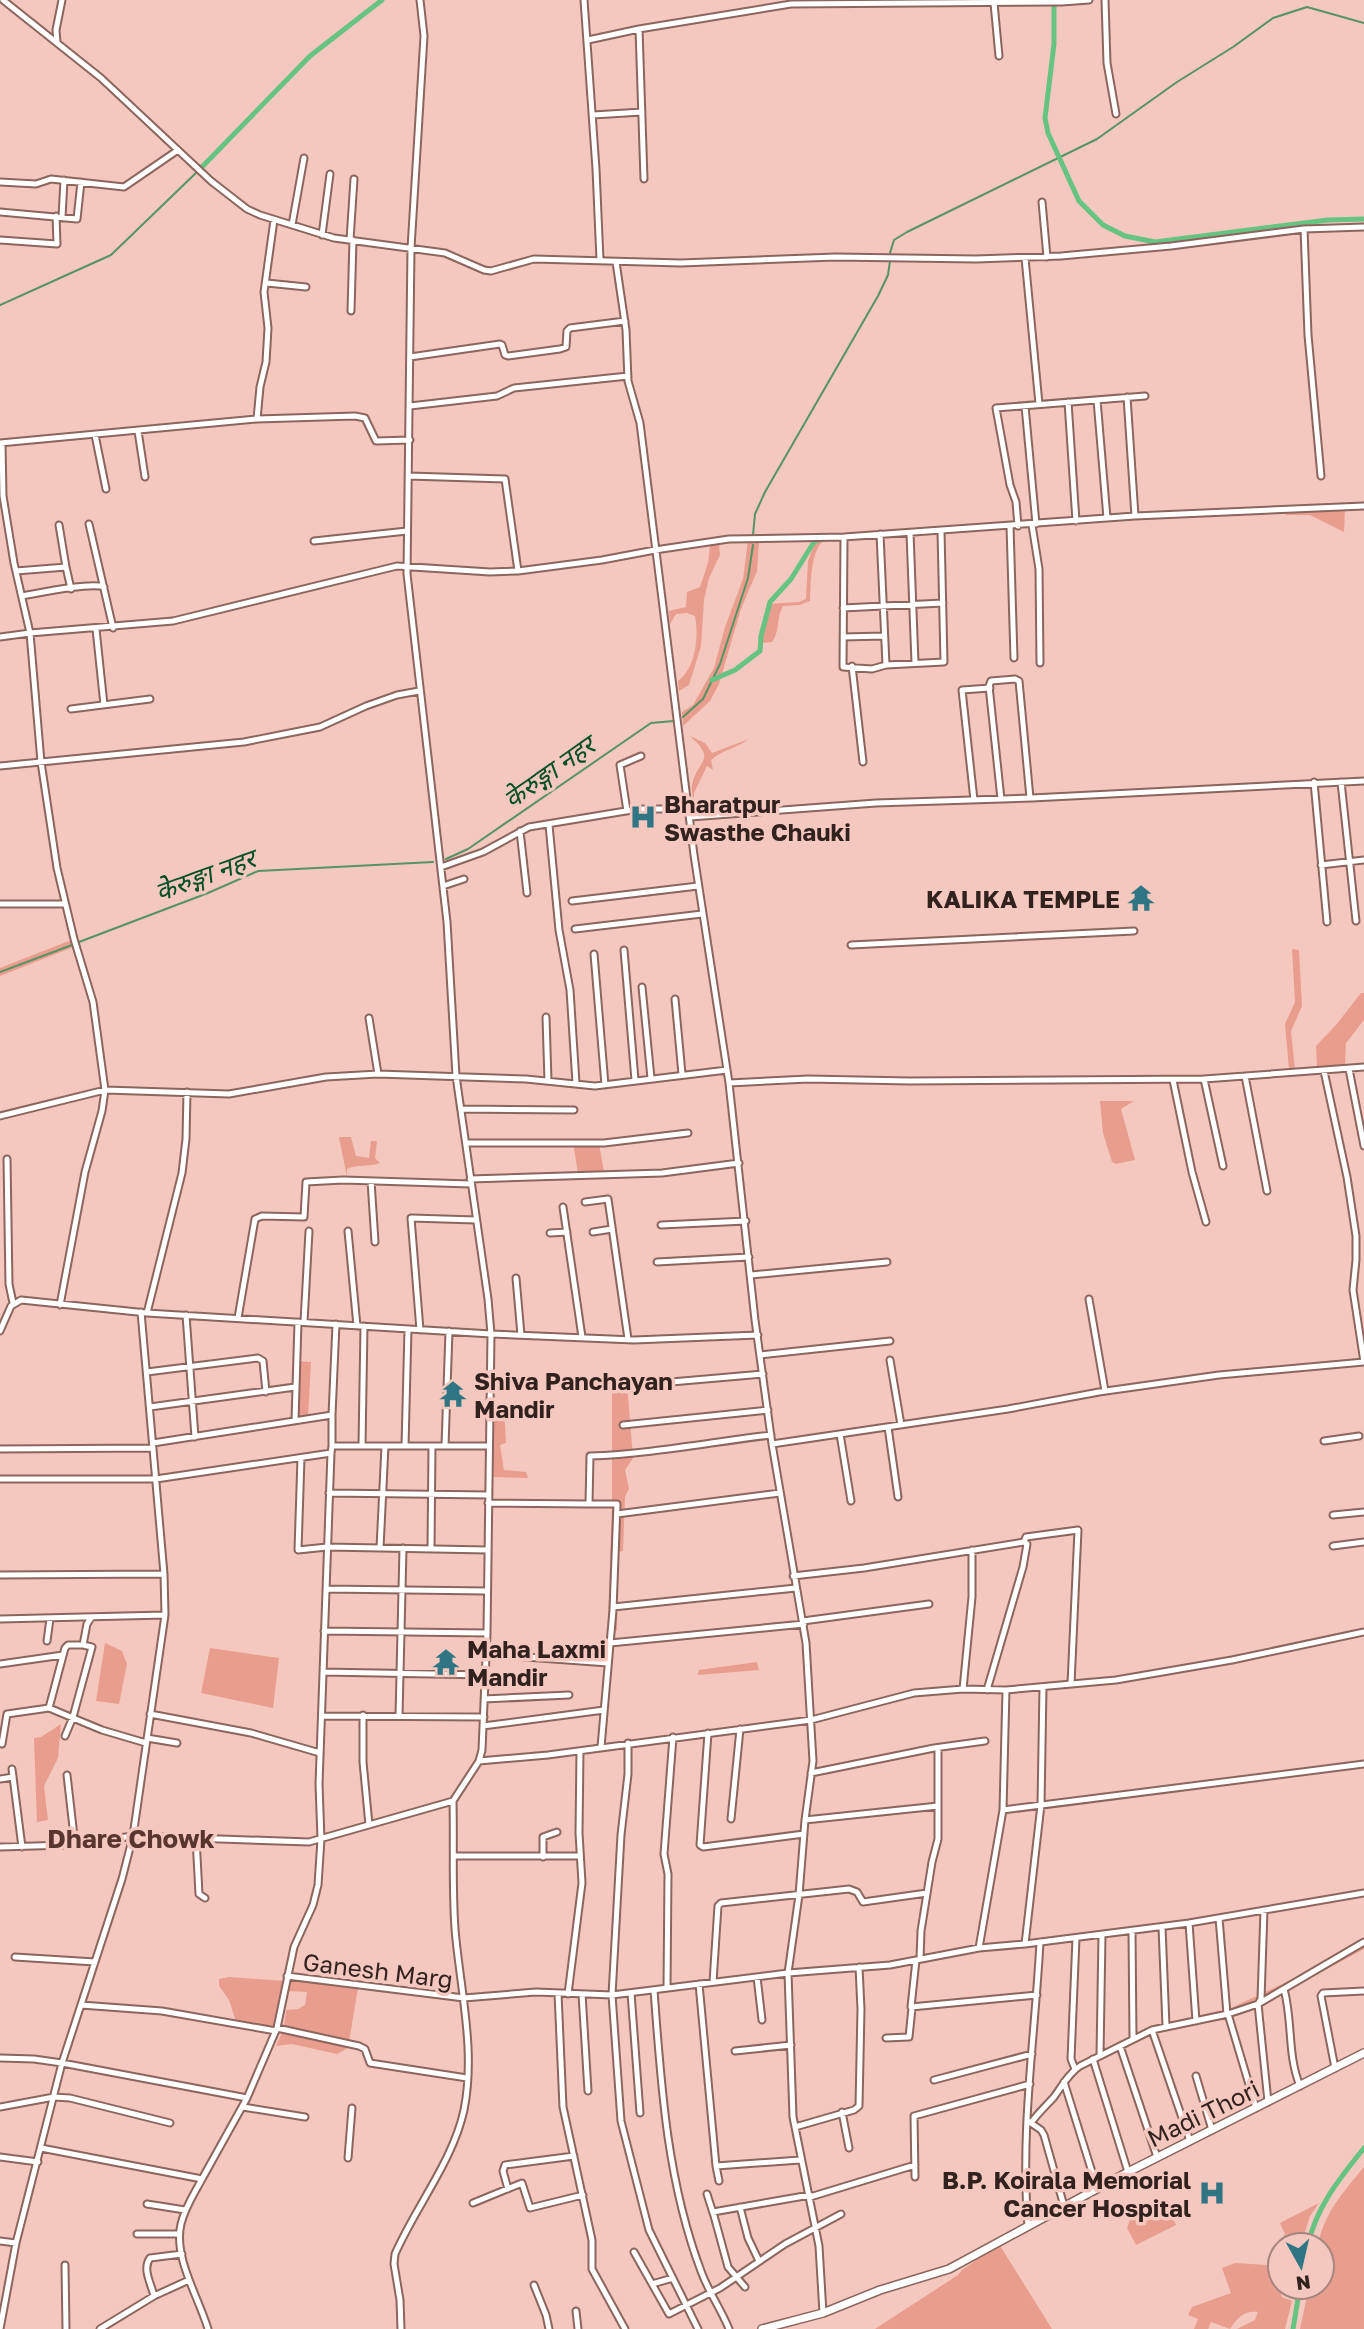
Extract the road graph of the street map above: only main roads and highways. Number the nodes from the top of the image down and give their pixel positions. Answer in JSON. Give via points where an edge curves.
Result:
{"nodes":[{"id":1,"x":1364,"y":2053,"type":"edge"},
{"id":2,"x":762,"y":2329,"type":"edge"}],
"edges":[{"from":1,"to":2,"type":"main road","name":"Madi Thori","via":[[1097,2188],[949,2269]]}]}
